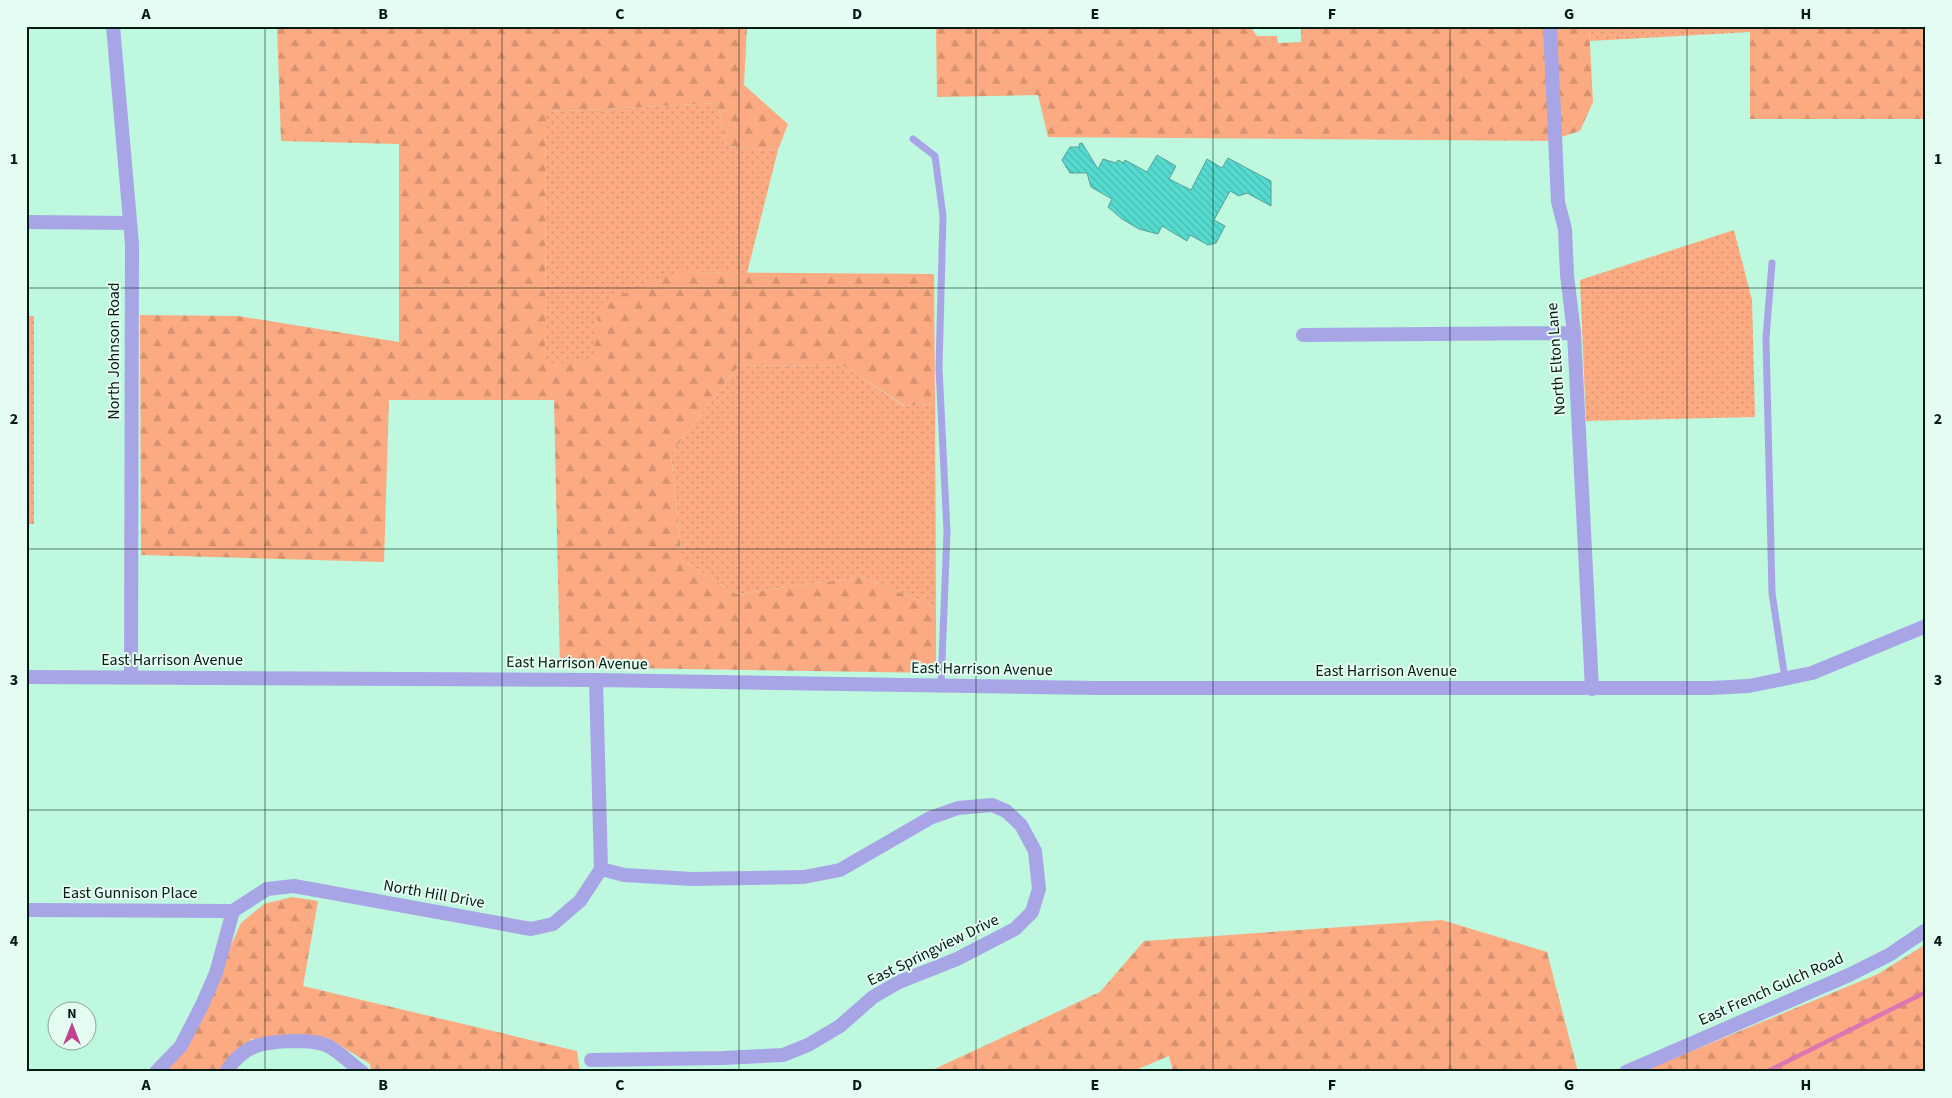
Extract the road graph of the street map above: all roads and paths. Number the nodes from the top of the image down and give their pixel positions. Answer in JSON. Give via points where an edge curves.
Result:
{"nodes":[{"id":1,"x":113,"y":26,"type":"edge"},
{"id":2,"x":1550,"y":26,"type":"edge"},
{"id":3,"x":913,"y":139,"type":"dead end"},
{"id":4,"x":26,"y":222,"type":"edge"},
{"id":5,"x":130,"y":223,"type":"junction"},
{"id":6,"x":1772,"y":263,"type":"dead end"},
{"id":7,"x":1574,"y":333,"type":"junction"},
{"id":8,"x":1303,"y":335,"type":"dead end"},
{"id":9,"x":1926,"y":626,"type":"edge"},
{"id":10,"x":26,"y":677,"type":"edge"},
{"id":11,"x":130,"y":677,"type":"junction"},
{"id":12,"x":1785,"y":679,"type":"junction"},
{"id":13,"x":596,"y":680,"type":"junction"},
{"id":14,"x":941,"y":686,"type":"junction"},
{"id":15,"x":1592,"y":689,"type":"junction"},
{"id":16,"x":600,"y":869,"type":"junction"},
{"id":17,"x":26,"y":910,"type":"edge"},
{"id":18,"x":233,"y":911,"type":"junction"},
{"id":19,"x":1926,"y":930,"type":"edge"},
{"id":20,"x":591,"y":1060,"type":"dead end"},
{"id":21,"x":156,"y":1072,"type":"edge"},
{"id":22,"x":226,"y":1072,"type":"edge"},
{"id":23,"x":362,"y":1072,"type":"edge"},
{"id":24,"x":1626,"y":1072,"type":"edge"}],
"edges":[{"from":1,"to":5,"type":"street","name":"North Johnson Road"},
{"from":2,"to":7,"type":"street","name":"North Elton Lane","via":[[1558,202],[1565,228]]},
{"from":3,"to":14,"type":"lane","via":[[935,156],[943,216],[939,368],[947,532]]},
{"from":4,"to":5,"type":"street"},
{"from":5,"to":11,"type":"street","name":"North Johnson Road"},
{"from":6,"to":12,"type":"lane","via":[[1766,338],[1772,593]]},
{"from":7,"to":8,"type":"street"},
{"from":7,"to":15,"type":"street","name":"North Elton Lane"},
{"from":9,"to":12,"type":"street","name":"East Harrison Avenue","via":[[1812,673]]},
{"from":10,"to":11,"type":"street","name":"East Harrison Avenue"},
{"from":11,"to":13,"type":"street","name":"East Harrison Avenue"},
{"from":12,"to":15,"type":"street","name":"East Harrison Avenue","via":[[1749,686],[1711,688]]},
{"from":13,"to":14,"type":"street","name":"East Harrison Avenue"},
{"from":13,"to":16,"type":"street"},
{"from":14,"to":15,"type":"street","name":"East Harrison Avenue"},
{"from":16,"to":18,"type":"street","name":"North Hill Drive","via":[[580,901],[553,924],[531,929],[294,886],[267,889]]},
{"from":16,"to":20,"type":"street","name":"East Springview Drive","via":[[624,875],[692,879],[804,877],[840,870],[930,818],[958,808],[992,805],[1006,811],[1021,825],[1035,851],[1039,889],[1032,912],[1015,929],[899,982],[873,997],[840,1026],[808,1045],[782,1055]]},
{"from":17,"to":18,"type":"street","name":"East Gunnison Place"},
{"from":18,"to":21,"type":"street","via":[[216,973],[202,1005],[181,1046]]},
{"from":19,"to":24,"type":"street","name":"East French Gulch Road","via":[[1889,955],[1848,975]]},
{"from":22,"to":23,"type":"street","via":[[251,1047],[265,1042],[302,1041],[328,1046]]}]}
